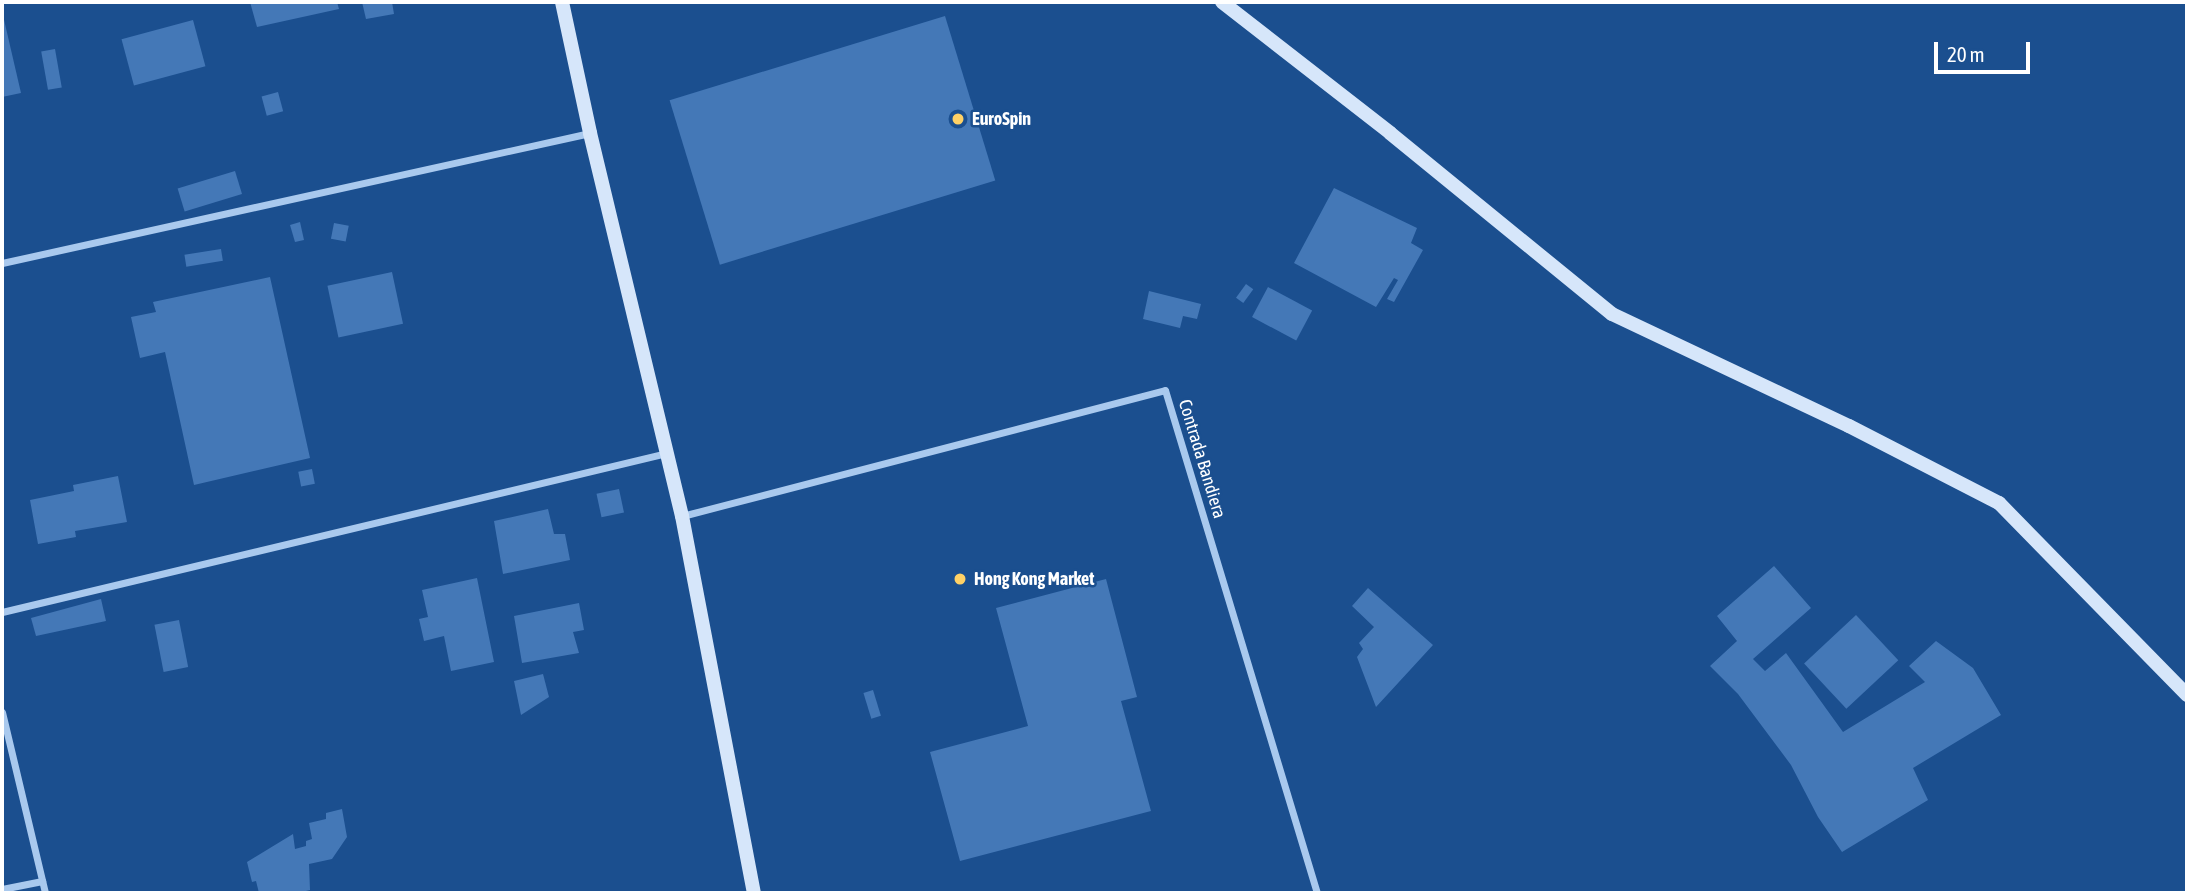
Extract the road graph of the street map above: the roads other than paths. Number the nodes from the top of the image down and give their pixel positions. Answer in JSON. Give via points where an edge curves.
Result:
{"nodes":[{"id":1,"x":562,"y":2,"type":"edge"},
{"id":2,"x":1222,"y":2,"type":"edge"},
{"id":3,"x":590,"y":133,"type":"junction"},
{"id":4,"x":2,"y":263,"type":"edge"},
{"id":5,"x":667,"y":453,"type":"junction"},
{"id":6,"x":682,"y":516,"type":"junction"},
{"id":7,"x":2,"y":612,"type":"edge"},
{"id":8,"x":2187,"y":695,"type":"edge"},
{"id":9,"x":2,"y":712,"type":"edge"},
{"id":10,"x":42,"y":881,"type":"junction"},
{"id":11,"x":2,"y":889,"type":"edge"},
{"id":12,"x":45,"y":893,"type":"edge"},
{"id":13,"x":754,"y":893,"type":"edge"},
{"id":14,"x":1317,"y":893,"type":"edge"}],
"edges":[{"from":1,"to":3,"type":"main road"},
{"from":2,"to":8,"type":"main road","via":[[1612,314],[1999,503]]},
{"from":3,"to":4,"type":"street"},
{"from":3,"to":5,"type":"main road"},
{"from":5,"to":6,"type":"main road"},
{"from":5,"to":7,"type":"street"},
{"from":6,"to":13,"type":"main road"},
{"from":6,"to":14,"type":"street","name":"Contrada Bandiera","via":[[1165,390]]},
{"from":9,"to":10,"type":"street"},
{"from":10,"to":11,"type":"street"},
{"from":10,"to":12,"type":"street"}]}
